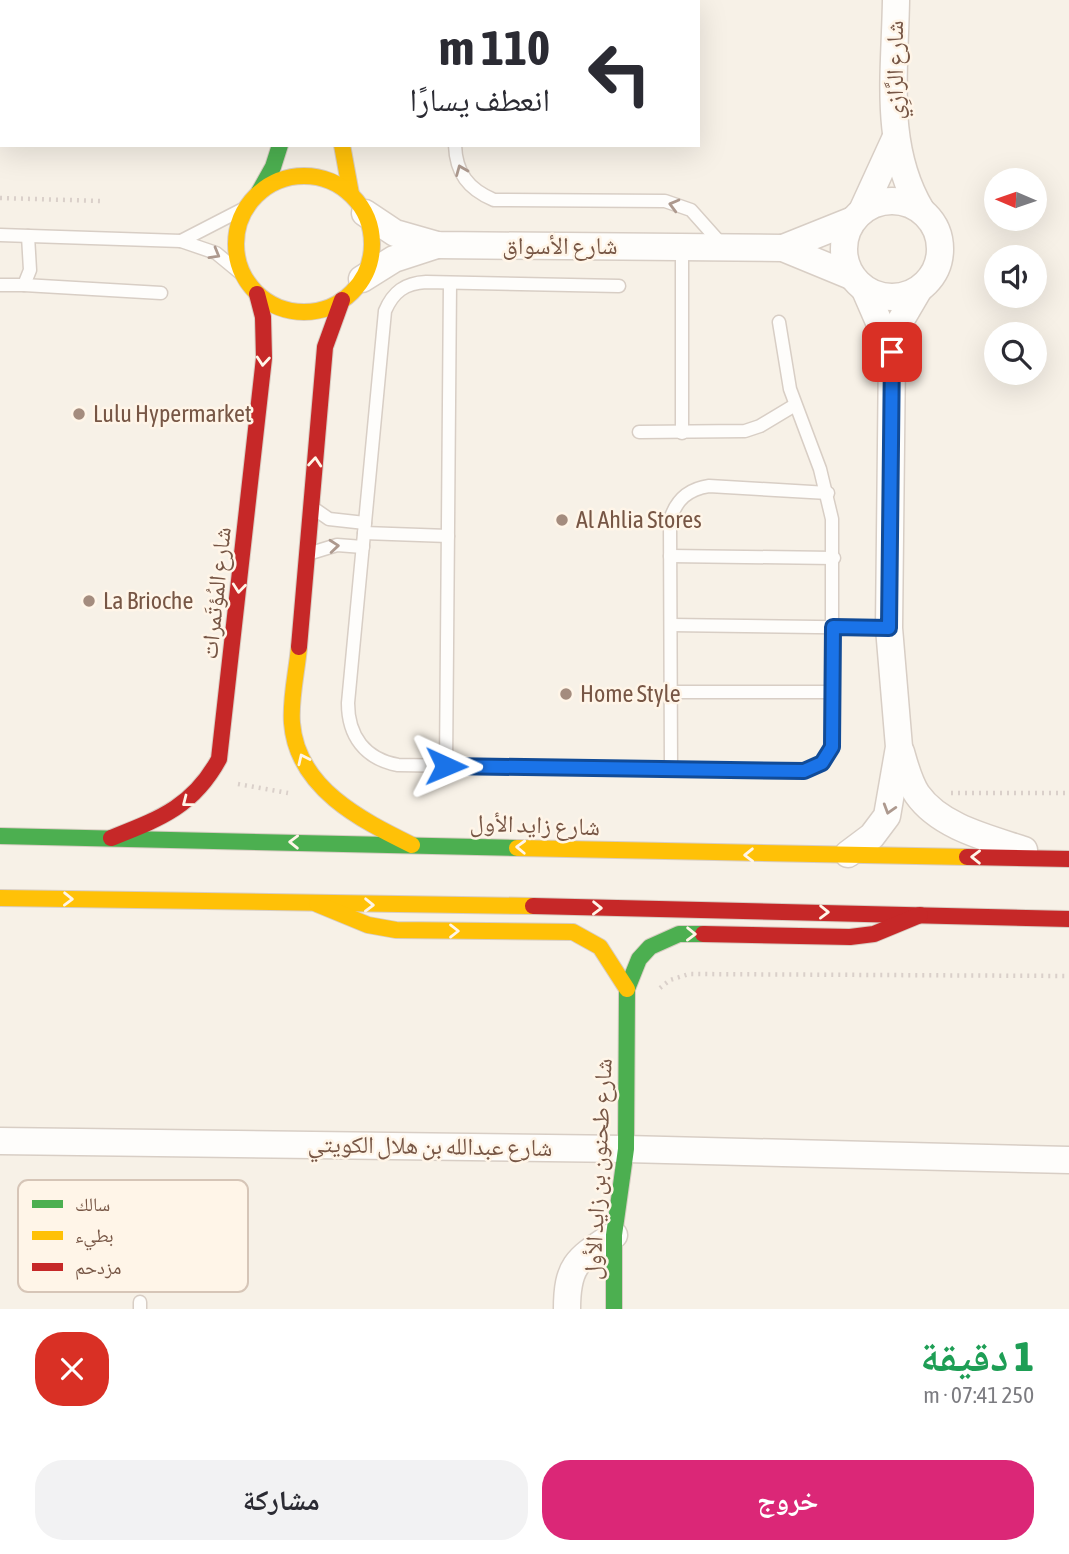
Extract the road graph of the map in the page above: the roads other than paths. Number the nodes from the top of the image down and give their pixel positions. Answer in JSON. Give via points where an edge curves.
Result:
{"nodes":[{"id":1,"x":896,"y":0,"type":"edge"},
{"id":2,"x":895,"y":139,"type":"junction"},
{"id":3,"x":279,"y":147,"type":"edge"},
{"id":4,"x":343,"y":147,"type":"edge"},
{"id":5,"x":455,"y":147,"type":"edge"},
{"id":6,"x":259,"y":192,"type":"junction"},
{"id":7,"x":358,"y":203,"type":"junction"},
{"id":8,"x":246,"y":208,"type":"junction"},
{"id":9,"x":921,"y":210,"type":"junction"},
{"id":10,"x":858,"y":215,"type":"junction"},
{"id":11,"x":0,"y":235,"type":"edge"},
{"id":12,"x":28,"y":236,"type":"junction"},
{"id":13,"x":181,"y":240,"type":"junction"},
{"id":14,"x":437,"y":245,"type":"junction"},
{"id":15,"x":682,"y":247,"type":"junction"},
{"id":16,"x":724,"y":247,"type":"junction"},
{"id":17,"x":783,"y":248,"type":"junction"},
{"id":18,"x":244,"y":276,"type":"junction"},
{"id":19,"x":362,"y":279,"type":"junction"},
{"id":20,"x":450,"y":283,"type":"junction"},
{"id":21,"x":858,"y":283,"type":"junction"},
{"id":22,"x":0,"y":285,"type":"edge"},
{"id":23,"x":24,"y":285,"type":"junction"},
{"id":24,"x":619,"y":286,"type":"dead end"},
{"id":25,"x":918,"y":291,"type":"junction"},
{"id":26,"x":162,"y":293,"type":"dead end"},
{"id":27,"x":257,"y":294,"type":"junction"},
{"id":28,"x":342,"y":300,"type":"junction"},
{"id":29,"x":779,"y":322,"type":"dead end"},
{"id":30,"x":892,"y":352,"type":"junction"},
{"id":31,"x":795,"y":405,"type":"junction"},
{"id":32,"x":639,"y":432,"type":"dead end"},
{"id":33,"x":682,"y":433,"type":"junction"},
{"id":34,"x":828,"y":493,"type":"junction"},
{"id":35,"x":311,"y":503,"type":"junction"},
{"id":36,"x":365,"y":528,"type":"junction"},
{"id":37,"x":448,"y":536,"type":"junction"},
{"id":38,"x":363,"y":547,"type":"junction"},
{"id":39,"x":307,"y":555,"type":"junction"},
{"id":40,"x":670,"y":556,"type":"junction"},
{"id":41,"x":834,"y":558,"type":"junction"},
{"id":42,"x":671,"y":625,"type":"junction"},
{"id":43,"x":833,"y":627,"type":"junction"},
{"id":44,"x":889,"y":628,"type":"junction"},
{"id":45,"x":671,"y":692,"type":"junction"},
{"id":46,"x":833,"y":692,"type":"junction"},
{"id":47,"x":899,"y":747,"type":"junction"},
{"id":48,"x":446,"y":766,"type":"junction"},
{"id":49,"x":671,"y":769,"type":"junction"},
{"id":50,"x":0,"y":836,"type":"edge"},
{"id":51,"x":111,"y":838,"type":"junction"},
{"id":52,"x":412,"y":845,"type":"junction"},
{"id":53,"x":848,"y":854,"type":"junction"},
{"id":54,"x":1061,"y":859,"type":"edge"},
{"id":55,"x":0,"y":898,"type":"edge"},
{"id":56,"x":317,"y":904,"type":"junction"},
{"id":57,"x":920,"y":915,"type":"junction"},
{"id":58,"x":1069,"y":919,"type":"edge"},
{"id":59,"x":627,"y":993,"type":"junction"},
{"id":60,"x":0,"y":1141,"type":"edge"},
{"id":61,"x":626,"y":1149,"type":"junction"},
{"id":62,"x":1069,"y":1160,"type":"edge"},
{"id":63,"x":614,"y":1236,"type":"junction"},
{"id":64,"x":568,"y":1309,"type":"edge"},
{"id":65,"x":614,"y":1309,"type":"edge"}],
"edges":[{"from":1,"to":2,"type":"street","name":"شارع الرَّازِي"},
{"from":2,"to":9,"type":"street","name":"شارع الرَّازِي","via":[[904,176]]},
{"from":2,"to":10,"type":"street","name":"شارع الرَّازِي"},
{"from":3,"to":6,"type":"street"},
{"from":4,"to":7,"type":"street"},
{"from":16,"to":5,"type":"lane","one_way":true,"via":[[691,210],[665,201],[494,200],[465,181],[457,166]]},
{"from":6,"to":7,"type":"street","via":[[281,180],[306,175],[338,184]]},
{"from":6,"to":8,"type":"street"},
{"from":7,"to":14,"type":"street","name":"شارع الأسواق","via":[[395,233]]},
{"from":7,"to":19,"type":"street","via":[[372,246]]},
{"from":8,"to":13,"type":"lane"},
{"from":8,"to":18,"type":"street","via":[[236,242]]},
{"from":9,"to":10,"type":"street","via":[[885,201]]},
{"from":9,"to":25,"type":"street","via":[[935,228],[940,251],[933,274]]},
{"from":10,"to":17,"type":"street","name":"شارع الأسواق"},
{"from":10,"to":21,"type":"street","via":[[843,248]]},
{"from":11,"to":12,"type":"lane"},
{"from":12,"to":13,"type":"lane"},
{"from":12,"to":23,"type":"lane","via":[[30,270]]},
{"from":13,"to":18,"type":"lane","one_way":true,"via":[[216,253]]},
{"from":14,"to":15,"type":"street","name":"شارع الأسواق"},
{"from":14,"to":19,"type":"street","name":"شارع الأسواق","via":[[394,259]]},
{"from":15,"to":16,"type":"street","name":"شارع الأسواق"},
{"from":15,"to":33,"type":"lane"},
{"from":16,"to":17,"type":"street","name":"شارع الأسواق"},
{"from":17,"to":21,"type":"street","name":"شارع الأسواق"},
{"from":18,"to":27,"type":"street"},
{"from":19,"to":28,"type":"street"},
{"from":20,"to":24,"type":"lane"},
{"from":20,"to":36,"type":"lane","via":[[405,286],[385,311]]},
{"from":20,"to":37,"type":"lane"},
{"from":21,"to":25,"type":"street","via":[[891,298]]},
{"from":21,"to":30,"type":"street"},
{"from":22,"to":23,"type":"lane"},
{"from":23,"to":26,"type":"lane"},
{"from":25,"to":30,"type":"street","via":[[901,320]]},
{"from":27,"to":28,"type":"street","via":[[290,311],[317,310]]},
{"from":27,"to":51,"type":"street","name":"شارع المُؤتَمرات","one_way":true,"via":[[264,358],[223,741],[212,775],[202,789],[177,810]]},
{"from":35,"to":28,"type":"street","one_way":true,"via":[[325,347]]},
{"from":29,"to":31,"type":"lane"},
{"from":30,"to":44,"type":"street"},
{"from":31,"to":33,"type":"lane","via":[[745,431]]},
{"from":31,"to":34,"type":"lane"},
{"from":32,"to":33,"type":"lane"},
{"from":34,"to":40,"type":"lane","via":[[699,488],[682,498],[673,512]]},
{"from":34,"to":41,"type":"lane"},
{"from":35,"to":36,"type":"lane","via":[[329,519]]},
{"from":35,"to":39,"type":"street"},
{"from":36,"to":37,"type":"lane"},
{"from":36,"to":38,"type":"lane"},
{"from":37,"to":48,"type":"lane"},
{"from":39,"to":38,"type":"lane","one_way":true,"via":[[328,546]]},
{"from":38,"to":48,"type":"lane","via":[[348,703],[351,727],[363,748],[386,763]]},
{"from":52,"to":39,"type":"street","one_way":true,"via":[[358,817],[318,784],[305,765],[292,723]]},
{"from":40,"to":41,"type":"lane"},
{"from":40,"to":42,"type":"lane"},
{"from":41,"to":43,"type":"lane"},
{"from":42,"to":43,"type":"lane"},
{"from":42,"to":45,"type":"lane"},
{"from":43,"to":44,"type":"lane"},
{"from":43,"to":46,"type":"lane"},
{"from":44,"to":47,"type":"street"},
{"from":45,"to":46,"type":"lane"},
{"from":45,"to":49,"type":"lane"},
{"from":46,"to":49,"type":"lane","via":[[832,747],[814,768]]},
{"from":47,"to":53,"type":"street","one_way":true,"via":[[887,816],[872,836]]},
{"from":47,"to":54,"type":"street","via":[[916,793],[945,818],[971,831]]},
{"from":48,"to":49,"type":"lane"},
{"from":50,"to":51,"type":"street","name":"شارع زايد الأول"},
{"from":52,"to":51,"type":"street","name":"شارع زايد الأول","one_way":true},
{"from":53,"to":52,"type":"street","name":"شارع زايد الأول","one_way":true,"via":[[725,855]]},
{"from":54,"to":53,"type":"street","name":"شارع زايد الأول","one_way":true},
{"from":55,"to":56,"type":"street","one_way":true},
{"from":56,"to":57,"type":"street","one_way":true},
{"from":56,"to":59,"type":"street","one_way":true,"via":[[351,919],[396,930],[573,932],[600,947]]},
{"from":57,"to":58,"type":"street"},
{"from":59,"to":57,"type":"street","name":"شارع طحنون بن زايد الأول","one_way":true,"via":[[639,959],[650,947],[679,934],[850,937],[874,934]]},
{"from":59,"to":61,"type":"street","name":"شارع طحنون بن زايد الأول"},
{"from":60,"to":61,"type":"street","name":"شارع عبدالله بن هلال الكويتي"},
{"from":61,"to":62,"type":"street","name":"شارع عبدالله بن هلال الكويتي"},
{"from":61,"to":63,"type":"street","name":"شارع طحنون بن زايد الأول"},
{"from":63,"to":64,"type":"street","via":[[576,1262],[568,1280]]},
{"from":63,"to":65,"type":"street","name":"شارع طحنون بن زايد الأول"}]}
